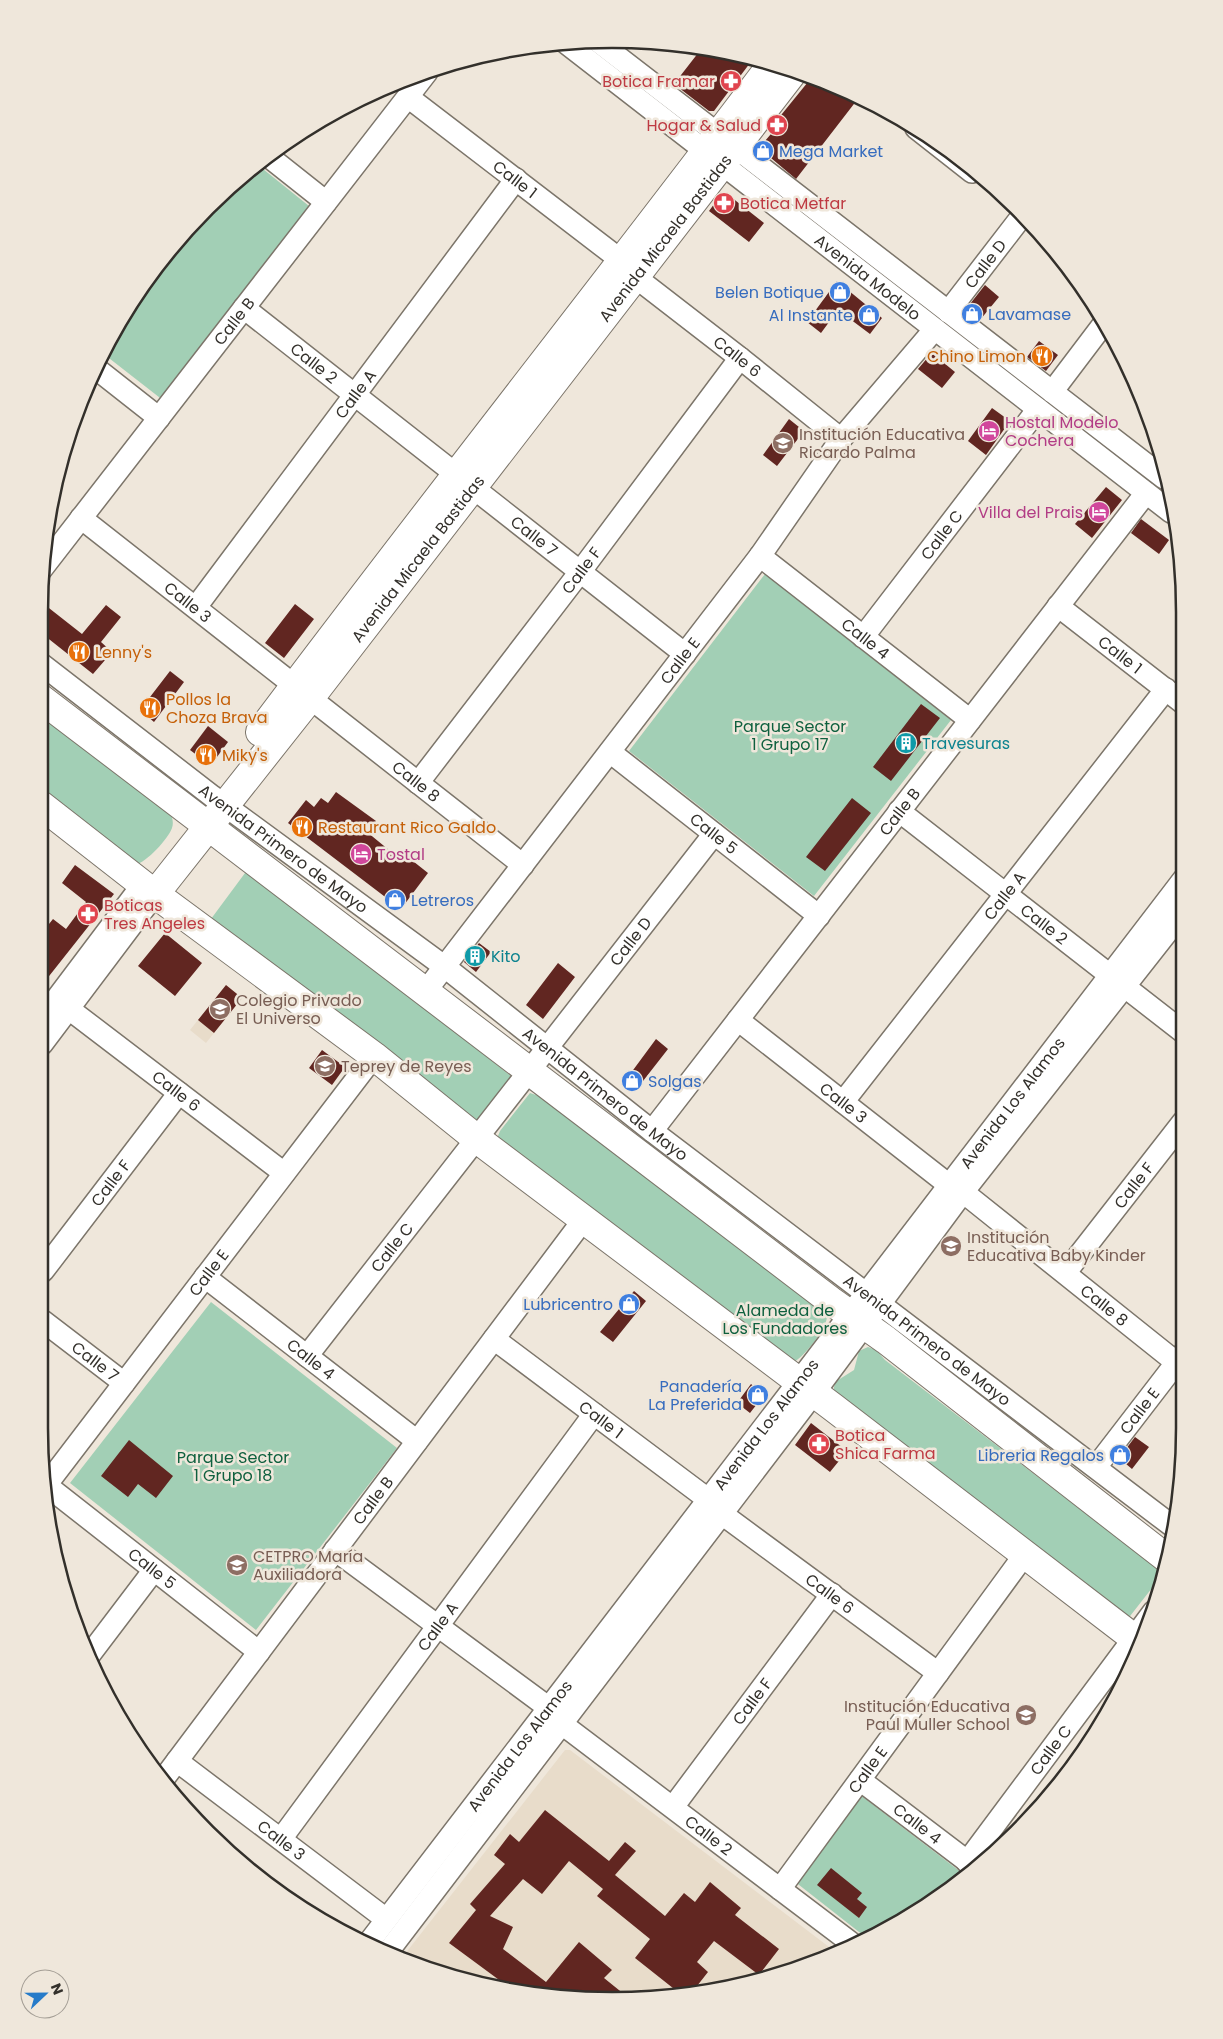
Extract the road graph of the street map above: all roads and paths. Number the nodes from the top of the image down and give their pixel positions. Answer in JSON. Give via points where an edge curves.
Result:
{"nodes":[{"id":1,"x":605,"y":48,"type":"edge"},
{"id":2,"x":575,"y":49,"type":"edge"},
{"id":3,"x":768,"y":70,"type":"edge"},
{"id":4,"x":789,"y":76,"type":"edge"},
{"id":5,"x":420,"y":81,"type":"edge"},
{"id":6,"x":408,"y":97,"type":"junction"},
{"id":7,"x":720,"y":149,"type":"junction"},
{"id":8,"x":273,"y":160,"type":"edge"},
{"id":9,"x":516,"y":179,"type":"junction"},
{"id":10,"x":326,"y":202,"type":"junction"},
{"id":11,"x":1018,"y":221,"type":"edge"},
{"id":12,"x":628,"y":268,"type":"junction"},
{"id":13,"x":244,"y":308,"type":"junction"},
{"id":14,"x":948,"y":312,"type":"junction"},
{"id":15,"x":934,"y":330,"type":"junction"},
{"id":16,"x":1100,"y":330,"type":"edge"},
{"id":17,"x":740,"y":358,"type":"junction"},
{"id":18,"x":101,"y":372,"type":"edge"},
{"id":19,"x":1052,"y":392,"type":"junction"},
{"id":20,"x":355,"y":394,"type":"junction"},
{"id":21,"x":1038,"y":409,"type":"junction"},
{"id":22,"x":159,"y":418,"type":"junction"},
{"id":23,"x":841,"y":439,"type":"junction"},
{"id":24,"x":1157,"y":470,"type":"edge"},
{"id":25,"x":463,"y":480,"type":"junction"},
{"id":26,"x":1146,"y":493,"type":"junction"},
{"id":27,"x":1166,"y":508,"type":"edge"},
{"id":28,"x":82,"y":518,"type":"junction"},
{"id":29,"x":760,"y":556,"type":"junction"},
{"id":30,"x":50,"y":558,"type":"edge"},
{"id":31,"x":580,"y":572,"type":"junction"},
{"id":32,"x":1058,"y":606,"type":"junction"},
{"id":33,"x":196,"y":607,"type":"junction"},
{"id":34,"x":863,"y":637,"type":"junction"},
{"id":35,"x":685,"y":654,"type":"junction"},
{"id":36,"x":48,"y":668,"type":"edge"},
{"id":37,"x":1166,"y":689,"type":"junction"},
{"id":38,"x":303,"y":692,"type":"junction"},
{"id":39,"x":1176,"y":697,"type":"edge"},
{"id":40,"x":48,"y":704,"type":"edge"},
{"id":41,"x":970,"y":720,"type":"junction"},
{"id":42,"x":610,"y":752,"type":"junction"},
{"id":43,"x":418,"y":783,"type":"junction"},
{"id":44,"x":219,"y":800,"type":"junction"},
{"id":45,"x":48,"y":810,"type":"edge"},
{"id":46,"x":899,"y":812,"type":"junction"},
{"id":47,"x":202,"y":822,"type":"junction"},
{"id":48,"x":714,"y":834,"type":"junction"},
{"id":49,"x":523,"y":865,"type":"junction"},
{"id":50,"x":149,"y":889,"type":"junction"},
{"id":51,"x":1176,"y":891,"type":"edge"},
{"id":52,"x":1006,"y":894,"type":"junction"},
{"id":53,"x":819,"y":916,"type":"junction"},
{"id":54,"x":1176,"y":919,"type":"edge"},
{"id":55,"x":445,"y":967,"type":"junction"},
{"id":56,"x":1117,"y":981,"type":"junction"},
{"id":57,"x":425,"y":992,"type":"junction"},
{"id":58,"x":55,"y":999,"type":"edge"},
{"id":59,"x":738,"y":1020,"type":"junction"},
{"id":60,"x":48,"y":1023,"type":"edge"},
{"id":61,"x":1176,"y":1027,"type":"edge"},
{"id":62,"x":548,"y":1049,"type":"junction"},
{"id":63,"x":374,"y":1056,"type":"junction"},
{"id":64,"x":530,"y":1072,"type":"junction"},
{"id":65,"x":179,"y":1093,"type":"junction"},
{"id":66,"x":843,"y":1102,"type":"junction"},
{"id":67,"x":652,"y":1131,"type":"junction"},
{"id":68,"x":1176,"y":1131,"type":"edge"},
{"id":69,"x":477,"y":1139,"type":"junction"},
{"id":70,"x":284,"y":1174,"type":"junction"},
{"id":71,"x":956,"y":1188,"type":"junction"},
{"id":72,"x":584,"y":1219,"type":"junction"},
{"id":73,"x":48,"y":1264,"type":"edge"},
{"id":74,"x":1066,"y":1272,"type":"junction"},
{"id":75,"x":205,"y":1276,"type":"junction"},
{"id":76,"x":864,"y":1310,"type":"junction"},
{"id":77,"x":48,"y":1325,"type":"edge"},
{"id":78,"x":494,"y":1339,"type":"junction"},
{"id":79,"x":1176,"y":1355,"type":"edge"},
{"id":80,"x":307,"y":1356,"type":"junction"},
{"id":81,"x":1176,"y":1363,"type":"edge"},
{"id":82,"x":124,"y":1383,"type":"junction"},
{"id":83,"x":806,"y":1387,"type":"junction"},
{"id":84,"x":594,"y":1414,"type":"junction"},
{"id":85,"x":417,"y":1441,"type":"junction"},
{"id":86,"x":1096,"y":1467,"type":"junction"},
{"id":87,"x":50,"y":1480,"type":"edge"},
{"id":88,"x":51,"y":1492,"type":"edge"},
{"id":89,"x":715,"y":1507,"type":"junction"},
{"id":90,"x":1168,"y":1522,"type":"edge"},
{"id":91,"x":335,"y":1550,"type":"junction"},
{"id":92,"x":1025,"y":1554,"type":"junction"},
{"id":93,"x":1161,"y":1554,"type":"edge"},
{"id":94,"x":154,"y":1570,"type":"junction"},
{"id":95,"x":832,"y":1594,"type":"junction"},
{"id":96,"x":438,"y":1626,"type":"junction"},
{"id":97,"x":1135,"y":1639,"type":"edge"},
{"id":98,"x":1132,"y":1646,"type":"edge"},
{"id":99,"x":93,"y":1650,"type":"edge"},
{"id":100,"x":259,"y":1652,"type":"junction"},
{"id":101,"x":938,"y":1673,"type":"junction"},
{"id":102,"x":556,"y":1716,"type":"junction"},
{"id":103,"x":177,"y":1761,"type":"junction"},
{"id":104,"x":167,"y":1774,"type":"edge"},
{"id":105,"x":860,"y":1780,"type":"junction"},
{"id":106,"x":673,"y":1807,"type":"junction"},
{"id":107,"x":281,"y":1839,"type":"junction"},
{"id":108,"x":979,"y":1855,"type":"edge"},
{"id":109,"x":969,"y":1863,"type":"edge"},
{"id":110,"x":780,"y":1889,"type":"junction"},
{"id":111,"x":386,"y":1919,"type":"junction"},
{"id":112,"x":372,"y":1938,"type":"edge"},
{"id":113,"x":846,"y":1940,"type":"edge"},
{"id":114,"x":391,"y":1947,"type":"edge"}],
"edges":[{"from":1,"to":7,"type":"street","name":"Avenida Modelo"},
{"from":2,"to":7,"type":"street","name":"Avenida Modelo"},
{"from":3,"to":7,"type":"main road","name":"Avenida Micaela Bastidas"},
{"from":4,"to":7,"type":"main road","name":"Avenida Micaela Bastidas"},
{"from":5,"to":6,"type":"street","name":"Calle B"},
{"from":6,"to":9,"type":"street","name":"Calle 1"},
{"from":6,"to":10,"type":"street","name":"Calle B"},
{"from":7,"to":12,"type":"main road","name":"Avenida Micaela Bastidas"},
{"from":7,"to":14,"type":"street","name":"Avenida Modelo"},
{"from":7,"to":15,"type":"street","name":"Avenida Modelo"},
{"from":8,"to":10,"type":"street"},
{"from":9,"to":12,"type":"street","name":"Calle 1"},
{"from":9,"to":20,"type":"street","name":"Calle A"},
{"from":10,"to":13,"type":"street","name":"Calle B"},
{"from":11,"to":14,"type":"street","name":"Calle D"},
{"from":12,"to":17,"type":"street","name":"Calle 6"},
{"from":12,"to":25,"type":"main road","name":"Avenida Micaela Bastidas"},
{"from":13,"to":20,"type":"street","name":"Calle 2"},
{"from":13,"to":22,"type":"street","name":"Calle B"},
{"from":14,"to":19,"type":"street","name":"Avenida Modelo"},
{"from":15,"to":21,"type":"street","name":"Avenida Modelo"},
{"from":15,"to":23,"type":"street","name":"Calle E"},
{"from":16,"to":19,"type":"street"},
{"from":17,"to":23,"type":"street","name":"Calle 6"},
{"from":17,"to":31,"type":"street","name":"Calle F"},
{"from":18,"to":22,"type":"street"},
{"from":19,"to":24,"type":"street","name":"Avenida Modelo"},
{"from":20,"to":25,"type":"street","name":"Calle 2"},
{"from":20,"to":33,"type":"street","name":"Calle A"},
{"from":21,"to":26,"type":"street","name":"Avenida Modelo"},
{"from":21,"to":34,"type":"street","name":"Calle C"},
{"from":22,"to":28,"type":"street","name":"Calle B"},
{"from":23,"to":29,"type":"street","name":"Calle E"},
{"from":25,"to":31,"type":"street","name":"Calle 7"},
{"from":25,"to":38,"type":"main road","name":"Avenida Micaela Bastidas"},
{"from":26,"to":27,"type":"street","name":"Avenida Modelo"},
{"from":26,"to":32,"type":"street","name":"Calle B"},
{"from":28,"to":30,"type":"street","name":"Calle B"},
{"from":28,"to":33,"type":"street","name":"Calle 3"},
{"from":29,"to":34,"type":"street","name":"Calle 4"},
{"from":29,"to":35,"type":"street","name":"Calle E"},
{"from":31,"to":35,"type":"street","name":"Calle 7"},
{"from":31,"to":43,"type":"street","name":"Calle F"},
{"from":32,"to":37,"type":"street","name":"Calle 1"},
{"from":32,"to":41,"type":"street","name":"Calle B"},
{"from":33,"to":38,"type":"street","name":"Calle 3"},
{"from":34,"to":41,"type":"street","name":"Calle 4"},
{"from":35,"to":42,"type":"street","name":"Calle E"},
{"from":36,"to":44,"type":"street","name":"Avenida Primero de Mayo"},
{"from":37,"to":39,"type":"street","name":"Calle 1"},
{"from":37,"to":52,"type":"street","name":"Calle A"},
{"from":38,"to":43,"type":"street","name":"Calle 8"},
{"from":38,"to":44,"type":"main road","name":"Avenida Micaela Bastidas"},
{"from":40,"to":47,"type":"main road","name":"Avenida Primero de Mayo"},
{"from":41,"to":46,"type":"street","name":"Calle B"},
{"from":42,"to":48,"type":"street","name":"Calle 5"},
{"from":42,"to":49,"type":"street","name":"Calle E"},
{"from":43,"to":49,"type":"street","name":"Calle 8"},
{"from":44,"to":47,"type":"main road","name":"Avenida Micaela Bastidas"},
{"from":44,"to":55,"type":"street","name":"Avenida Primero de Mayo"},
{"from":45,"to":50,"type":"main road"},
{"from":46,"to":52,"type":"street","name":"Calle 2"},
{"from":46,"to":53,"type":"street","name":"Calle B"},
{"from":47,"to":50,"type":"main road","name":"Avenida Micaela Bastidas"},
{"from":47,"to":57,"type":"main road","name":"Avenida Primero de Mayo"},
{"from":48,"to":53,"type":"street","name":"Calle 5"},
{"from":48,"to":62,"type":"street","name":"Calle D"},
{"from":49,"to":55,"type":"street","name":"Calle E"},
{"from":50,"to":58,"type":"street","name":"Avenida Micaela Bastidas"},
{"from":50,"to":63,"type":"main road"},
{"from":51,"to":56,"type":"street","name":"Avenida Los Alamos"},
{"from":52,"to":56,"type":"street","name":"Calle 2"},
{"from":52,"to":66,"type":"street","name":"Calle A"},
{"from":53,"to":59,"type":"street","name":"Calle B"},
{"from":54,"to":56,"type":"street","name":"Avenida Los Alamos"},
{"from":55,"to":57,"type":"street","name":"Calle E"},
{"from":55,"to":62,"type":"street","name":"Avenida Primero de Mayo"},
{"from":56,"to":61,"type":"street"},
{"from":56,"to":71,"type":"street","name":"Avenida Los Alamos"},
{"from":57,"to":64,"type":"main road","name":"Avenida Primero de Mayo"},
{"from":58,"to":60,"type":"street","name":"Avenida Micaela Bastidas"},
{"from":58,"to":65,"type":"street","name":"Calle 6"},
{"from":59,"to":66,"type":"street","name":"Calle 3"},
{"from":59,"to":67,"type":"street","name":"Calle B"},
{"from":62,"to":64,"type":"street","name":"Calle D"},
{"from":62,"to":67,"type":"street","name":"Avenida Primero de Mayo"},
{"from":63,"to":69,"type":"main road"},
{"from":63,"to":70,"type":"street","name":"Calle E"},
{"from":64,"to":69,"type":"street","name":"Calle C"},
{"from":64,"to":76,"type":"main road","name":"Avenida Primero de Mayo"},
{"from":65,"to":70,"type":"street","name":"Calle 6"},
{"from":65,"to":73,"type":"street","name":"Calle F"},
{"from":66,"to":71,"type":"street","name":"Calle 3"},
{"from":67,"to":76,"type":"street","name":"Avenida Primero de Mayo"},
{"from":68,"to":74,"type":"street","name":"Calle F"},
{"from":69,"to":72,"type":"main road"},
{"from":69,"to":80,"type":"street","name":"Calle C"},
{"from":70,"to":75,"type":"street","name":"Calle E"},
{"from":71,"to":74,"type":"street","name":"Calle 8"},
{"from":71,"to":76,"type":"street","name":"Avenida Los Alamos"},
{"from":72,"to":78,"type":"street","name":"Calle B"},
{"from":72,"to":83,"type":"main road"},
{"from":74,"to":79,"type":"street","name":"Calle 8"},
{"from":75,"to":80,"type":"street","name":"Calle 4"},
{"from":75,"to":82,"type":"street","name":"Calle E"},
{"from":76,"to":83,"type":"street","name":"Avenida Los Alamos"},
{"from":76,"to":86,"type":"street","name":"Avenida Primero de Mayo"},
{"from":76,"to":93,"type":"main road","name":"Avenida Primero de Mayo"},
{"from":77,"to":82,"type":"street","name":"Calle 7"},
{"from":78,"to":84,"type":"street","name":"Calle 1"},
{"from":78,"to":85,"type":"street","name":"Calle B"},
{"from":80,"to":85,"type":"street","name":"Calle 4"},
{"from":81,"to":86,"type":"street","name":"Calle E"},
{"from":82,"to":87,"type":"street","name":"Calle E"},
{"from":83,"to":89,"type":"street","name":"Avenida Los Alamos"},
{"from":83,"to":92,"type":"main road"},
{"from":84,"to":89,"type":"street","name":"Calle 1"},
{"from":84,"to":96,"type":"street","name":"Calle A"},
{"from":85,"to":91,"type":"street","name":"Calle B"},
{"from":86,"to":90,"type":"street","name":"Avenida Primero de Mayo"},
{"from":88,"to":94,"type":"street","name":"Calle 5"},
{"from":89,"to":95,"type":"street","name":"Calle 6"},
{"from":89,"to":102,"type":"street","name":"Avenida Los Alamos"},
{"from":91,"to":96,"type":"street","name":"Calle 2"},
{"from":91,"to":100,"type":"street","name":"Calle B"},
{"from":92,"to":97,"type":"main road"},
{"from":92,"to":101,"type":"street","name":"Calle E"},
{"from":94,"to":99,"type":"street"},
{"from":94,"to":100,"type":"street","name":"Calle 5"},
{"from":95,"to":101,"type":"street","name":"Calle 6"},
{"from":95,"to":106,"type":"street","name":"Calle F"},
{"from":96,"to":102,"type":"street","name":"Calle 2"},
{"from":96,"to":107,"type":"street","name":"Calle A"},
{"from":98,"to":108,"type":"street","name":"Calle C"},
{"from":100,"to":103,"type":"street","name":"Calle B"},
{"from":101,"to":105,"type":"street","name":"Calle E"},
{"from":102,"to":106,"type":"street","name":"Calle 2"},
{"from":102,"to":111,"type":"street","name":"Avenida Los Alamos"},
{"from":102,"to":114,"type":"street","name":"Avenida Los Alamos"},
{"from":103,"to":104,"type":"street","name":"Calle B"},
{"from":103,"to":107,"type":"street","name":"Calle 3"},
{"from":105,"to":109,"type":"street","name":"Calle 4"},
{"from":105,"to":110,"type":"street","name":"Calle E"},
{"from":106,"to":110,"type":"street","name":"Calle 2"},
{"from":107,"to":111,"type":"street","name":"Calle 3"},
{"from":110,"to":113,"type":"street","name":"Calle 2"},
{"from":111,"to":112,"type":"street","name":"Avenida Los Alamos"}]}
